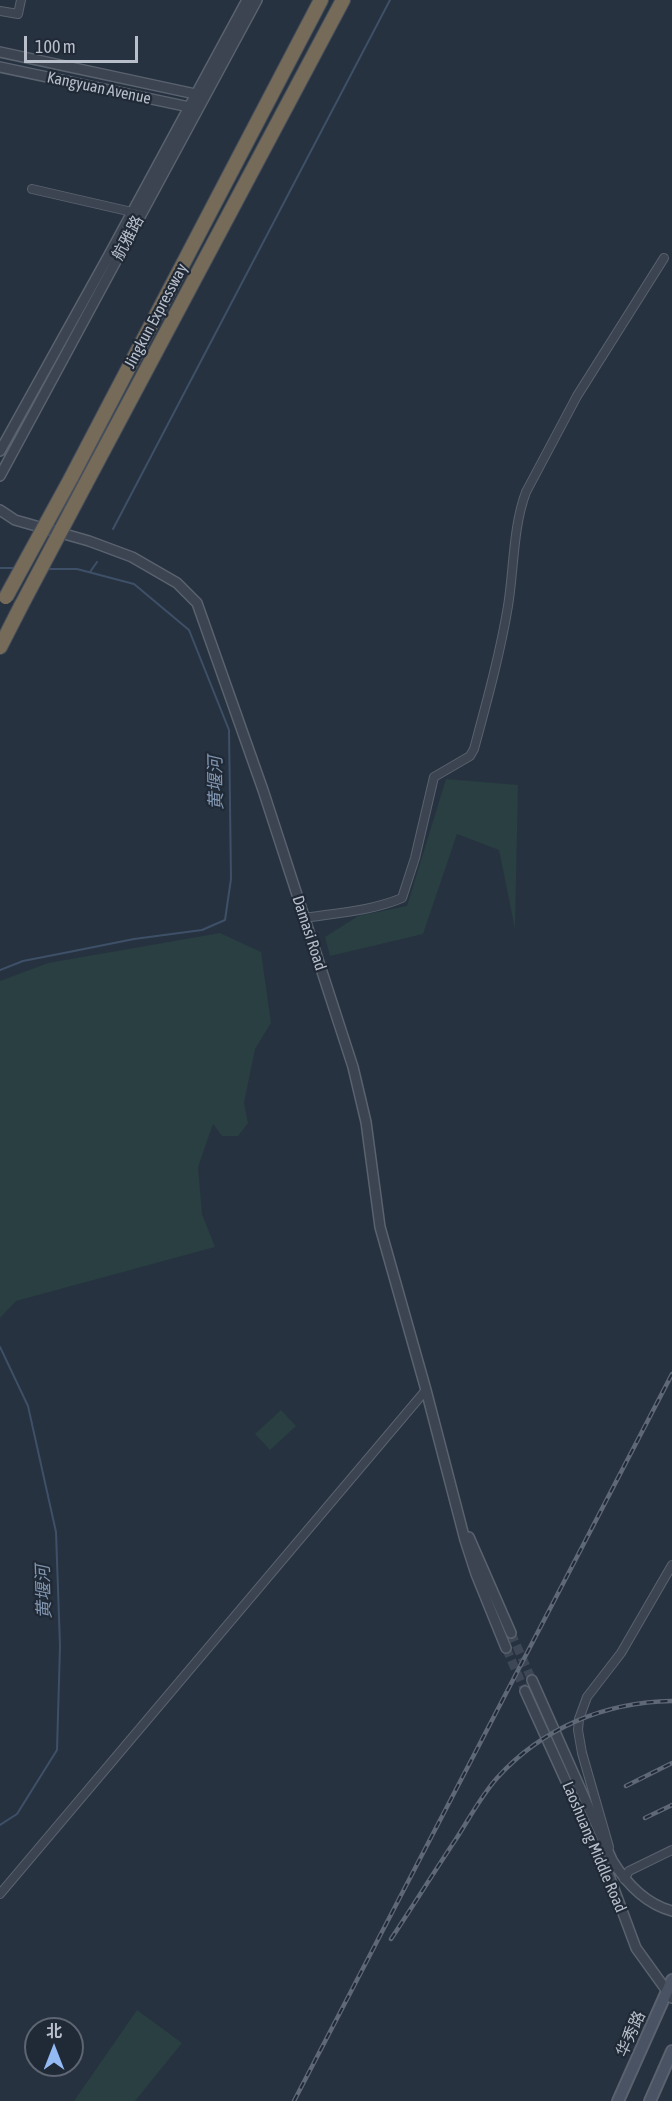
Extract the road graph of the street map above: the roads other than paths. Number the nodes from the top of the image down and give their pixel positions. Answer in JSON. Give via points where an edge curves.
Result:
{"nodes":[{"id":1,"x":21,"y":0,"type":"edge"},
{"id":2,"x":247,"y":0,"type":"edge"},
{"id":3,"x":257,"y":0,"type":"edge"},
{"id":4,"x":321,"y":0,"type":"edge"},
{"id":5,"x":343,"y":0,"type":"edge"},
{"id":6,"x":0,"y":11,"type":"edge"},
{"id":7,"x":0,"y":52,"type":"edge"},
{"id":8,"x":0,"y":67,"type":"edge"},
{"id":9,"x":200,"y":95,"type":"junction"},
{"id":10,"x":193,"y":108,"type":"junction"},
{"id":11,"x":32,"y":189,"type":"dead end"},
{"id":12,"x":132,"y":212,"type":"junction"},
{"id":13,"x":664,"y":258,"type":"dead end"},
{"id":14,"x":0,"y":451,"type":"edge"},
{"id":15,"x":0,"y":476,"type":"edge"},
{"id":16,"x":0,"y":510,"type":"edge"},
{"id":17,"x":3,"y":602,"type":"edge"},
{"id":18,"x":0,"y":647,"type":"edge"},
{"id":19,"x":304,"y":918,"type":"junction"},
{"id":20,"x":426,"y":1390,"type":"junction"},
{"id":21,"x":457,"y":1510,"type":"junction"},
{"id":22,"x":672,"y":1565,"type":"edge"},
{"id":23,"x":511,"y":1633,"type":"tunnel mouth"},
{"id":24,"x":506,"y":1648,"type":"tunnel mouth"},
{"id":25,"x":532,"y":1680,"type":"tunnel mouth"},
{"id":26,"x":525,"y":1691,"type":"tunnel mouth"},
{"id":27,"x":672,"y":1850,"type":"edge"},
{"id":28,"x":612,"y":1860,"type":"junction"},
{"id":29,"x":624,"y":1879,"type":"junction"},
{"id":30,"x":0,"y":1894,"type":"edge"},
{"id":31,"x":672,"y":1911,"type":"edge"},
{"id":32,"x":672,"y":1980,"type":"edge"},
{"id":33,"x":669,"y":1995,"type":"edge"},
{"id":34,"x":672,"y":2051,"type":"edge"},
{"id":35,"x":618,"y":2101,"type":"edge"},
{"id":36,"x":650,"y":2101,"type":"edge"}],
"edges":[{"from":1,"to":6,"type":"street","via":[[18,15]]},
{"from":2,"to":9,"type":"street","name":"航雅路"},
{"from":3,"to":9,"type":"street","name":"航雅路"},
{"from":4,"to":17,"type":"highway","name":"Jingkun Expressway","bridge":true},
{"from":5,"to":18,"type":"highway","name":"Jingkun Expressway","bridge":true},
{"from":7,"to":9,"type":"street"},
{"from":8,"to":10,"type":"street","name":"Kangyuan Avenue"},
{"from":9,"to":10,"type":"street","name":"航雅路"},
{"from":10,"to":12,"type":"street","name":"航雅路"},
{"from":10,"to":15,"type":"street","name":"航雅路"},
{"from":11,"to":12,"type":"street"},
{"from":12,"to":14,"type":"street","name":"航雅路"},
{"from":13,"to":19,"type":"street","via":[[577,396],[526,492],[520,509],[502,646],[474,749],[470,756],[434,777],[402,898],[370,909]]},
{"from":16,"to":19,"type":"street","name":"Damasi Road","via":[[15,520],[132,557],[177,583],[197,603]]},
{"from":19,"to":20,"type":"street","name":"Damasi Road","via":[[353,1067],[366,1122],[380,1227]]},
{"from":20,"to":21,"type":"street"},
{"from":20,"to":30,"type":"street"},
{"from":21,"to":23,"type":"street"},
{"from":21,"to":24,"type":"street","via":[[476,1574]]},
{"from":22,"to":28,"type":"street","via":[[621,1653],[588,1697],[579,1719],[582,1754]]},
{"from":25,"to":28,"type":"street","name":"Laoshuang Middle Road"},
{"from":26,"to":33,"type":"street","name":"Laoshuang Middle Road","via":[[613,1886],[636,1948]]},
{"from":27,"to":29,"type":"street","via":[[629,1871]]},
{"from":28,"to":29,"type":"street","name":"Laoshuang Middle Road"},
{"from":29,"to":31,"type":"street","name":"Laoshuang Middle Road","via":[[656,1905]]},
{"from":32,"to":33,"type":"main road","name":"华秀路"},
{"from":33,"to":35,"type":"main road","name":"华秀路"},
{"from":34,"to":36,"type":"main road"}]}
